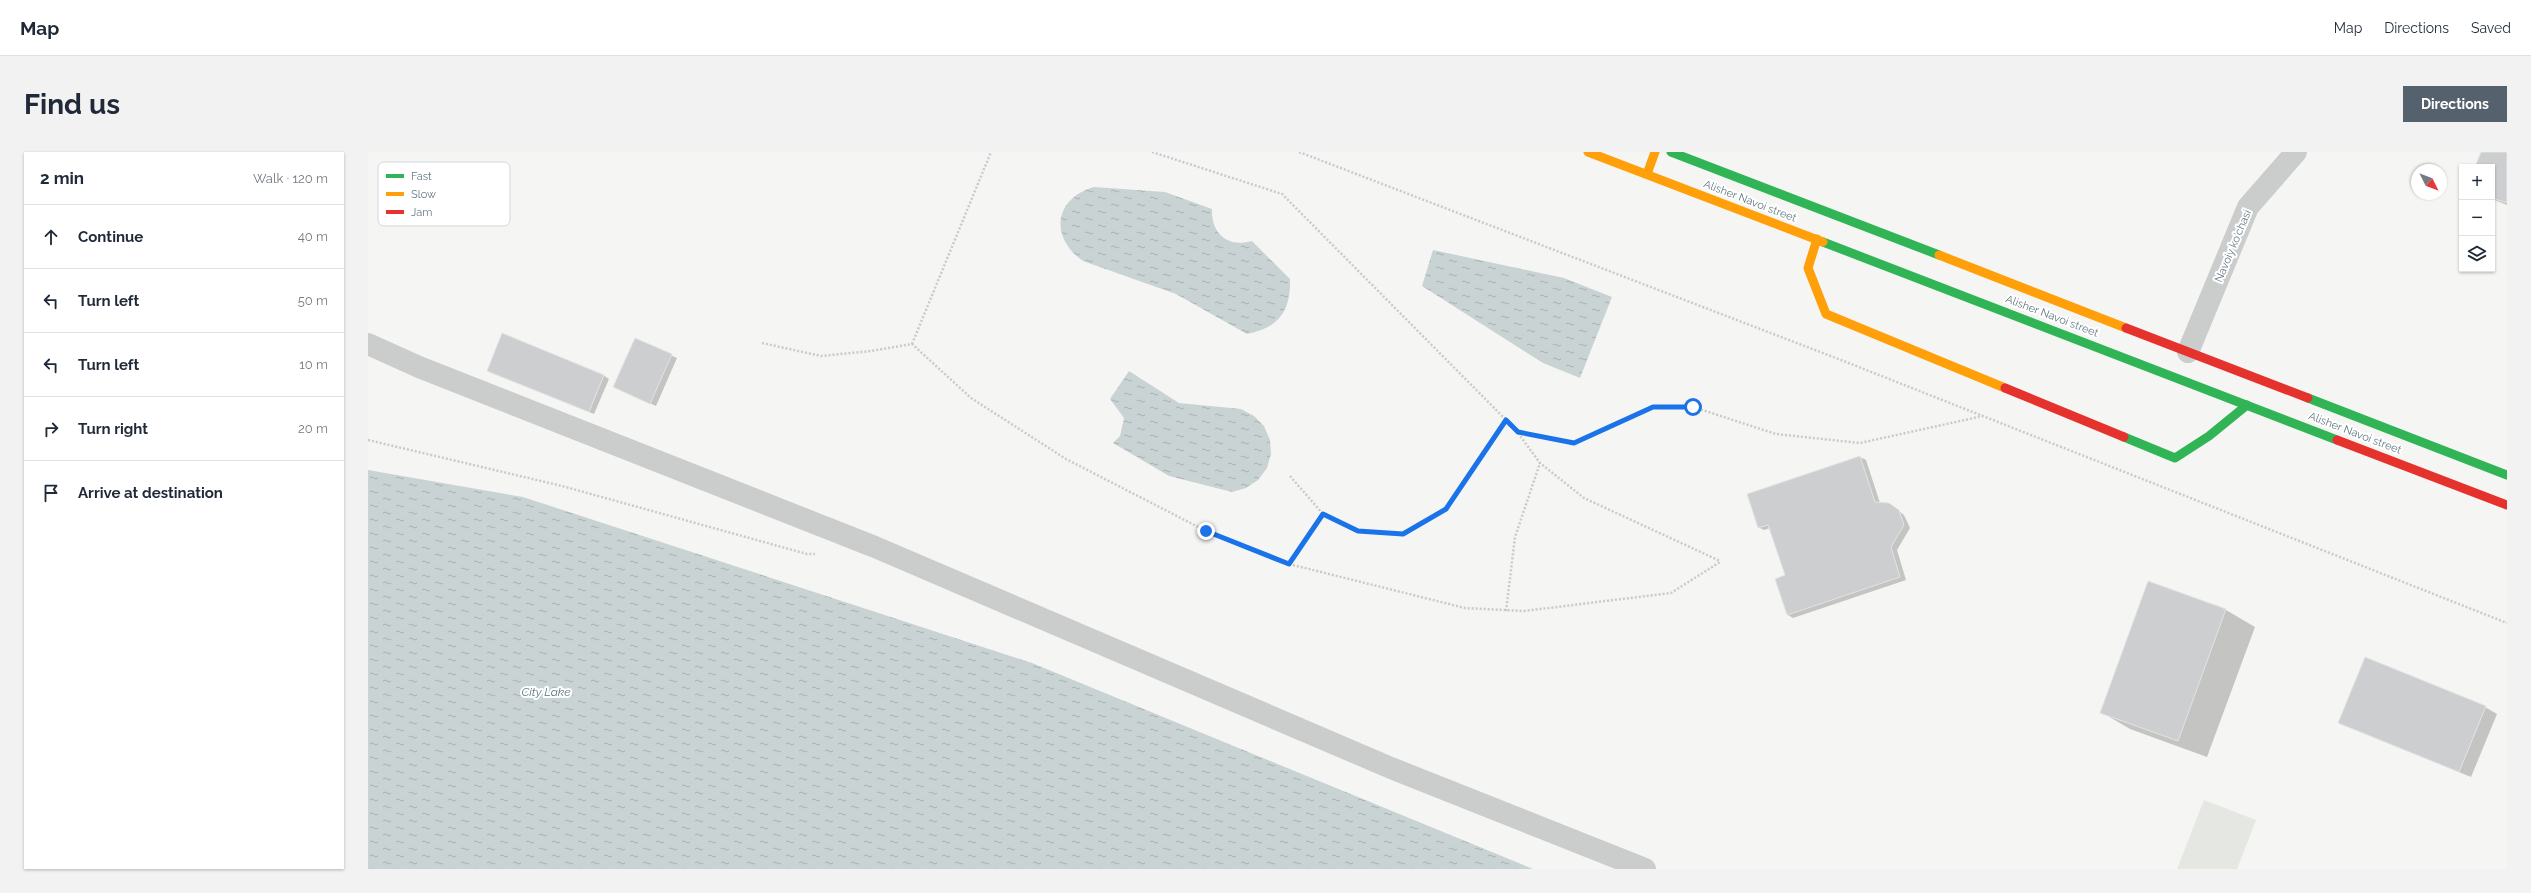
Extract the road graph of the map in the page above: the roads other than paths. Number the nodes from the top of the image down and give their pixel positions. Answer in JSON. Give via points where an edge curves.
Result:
{"nodes":[{"id":1,"x":1588,"y":152,"type":"edge"},
{"id":2,"x":1655,"y":152,"type":"edge"},
{"id":3,"x":1670,"y":152,"type":"edge"},
{"id":4,"x":2296,"y":152,"type":"edge"},
{"id":5,"x":1647,"y":174,"type":"junction"},
{"id":6,"x":1817,"y":239,"type":"junction"},
{"id":7,"x":368,"y":344,"type":"edge"},
{"id":8,"x":2188,"y":352,"type":"junction"},
{"id":9,"x":2247,"y":405,"type":"junction"},
{"id":10,"x":2507,"y":475,"type":"edge"},
{"id":11,"x":2507,"y":505,"type":"edge"},
{"id":12,"x":1645,"y":869,"type":"edge"}],
"edges":[{"from":1,"to":5,"type":"main road","name":"Alisher Navoi street"},
{"from":2,"to":5,"type":"main road"},
{"from":3,"to":8,"type":"main road","name":"Alisher Navoi street"},
{"from":4,"to":8,"type":"street","name":"Navoiy ko'chasi","via":[[2248,207]]},
{"from":5,"to":6,"type":"main road","name":"Alisher Navoi street"},
{"from":6,"to":9,"type":"main road","name":"Alisher Navoi street","via":[[2212,387]]},
{"from":6,"to":9,"type":"main road","via":[[1808,268],[1826,314],[2175,458],[2209,436]]},
{"from":7,"to":12,"type":"street","via":[[434,373],[875,547],[1391,768]]},
{"from":8,"to":10,"type":"main road","name":"Alisher Navoi street","via":[[2219,367]]},
{"from":9,"to":11,"type":"main road","name":"Alisher Navoi street"}]}
